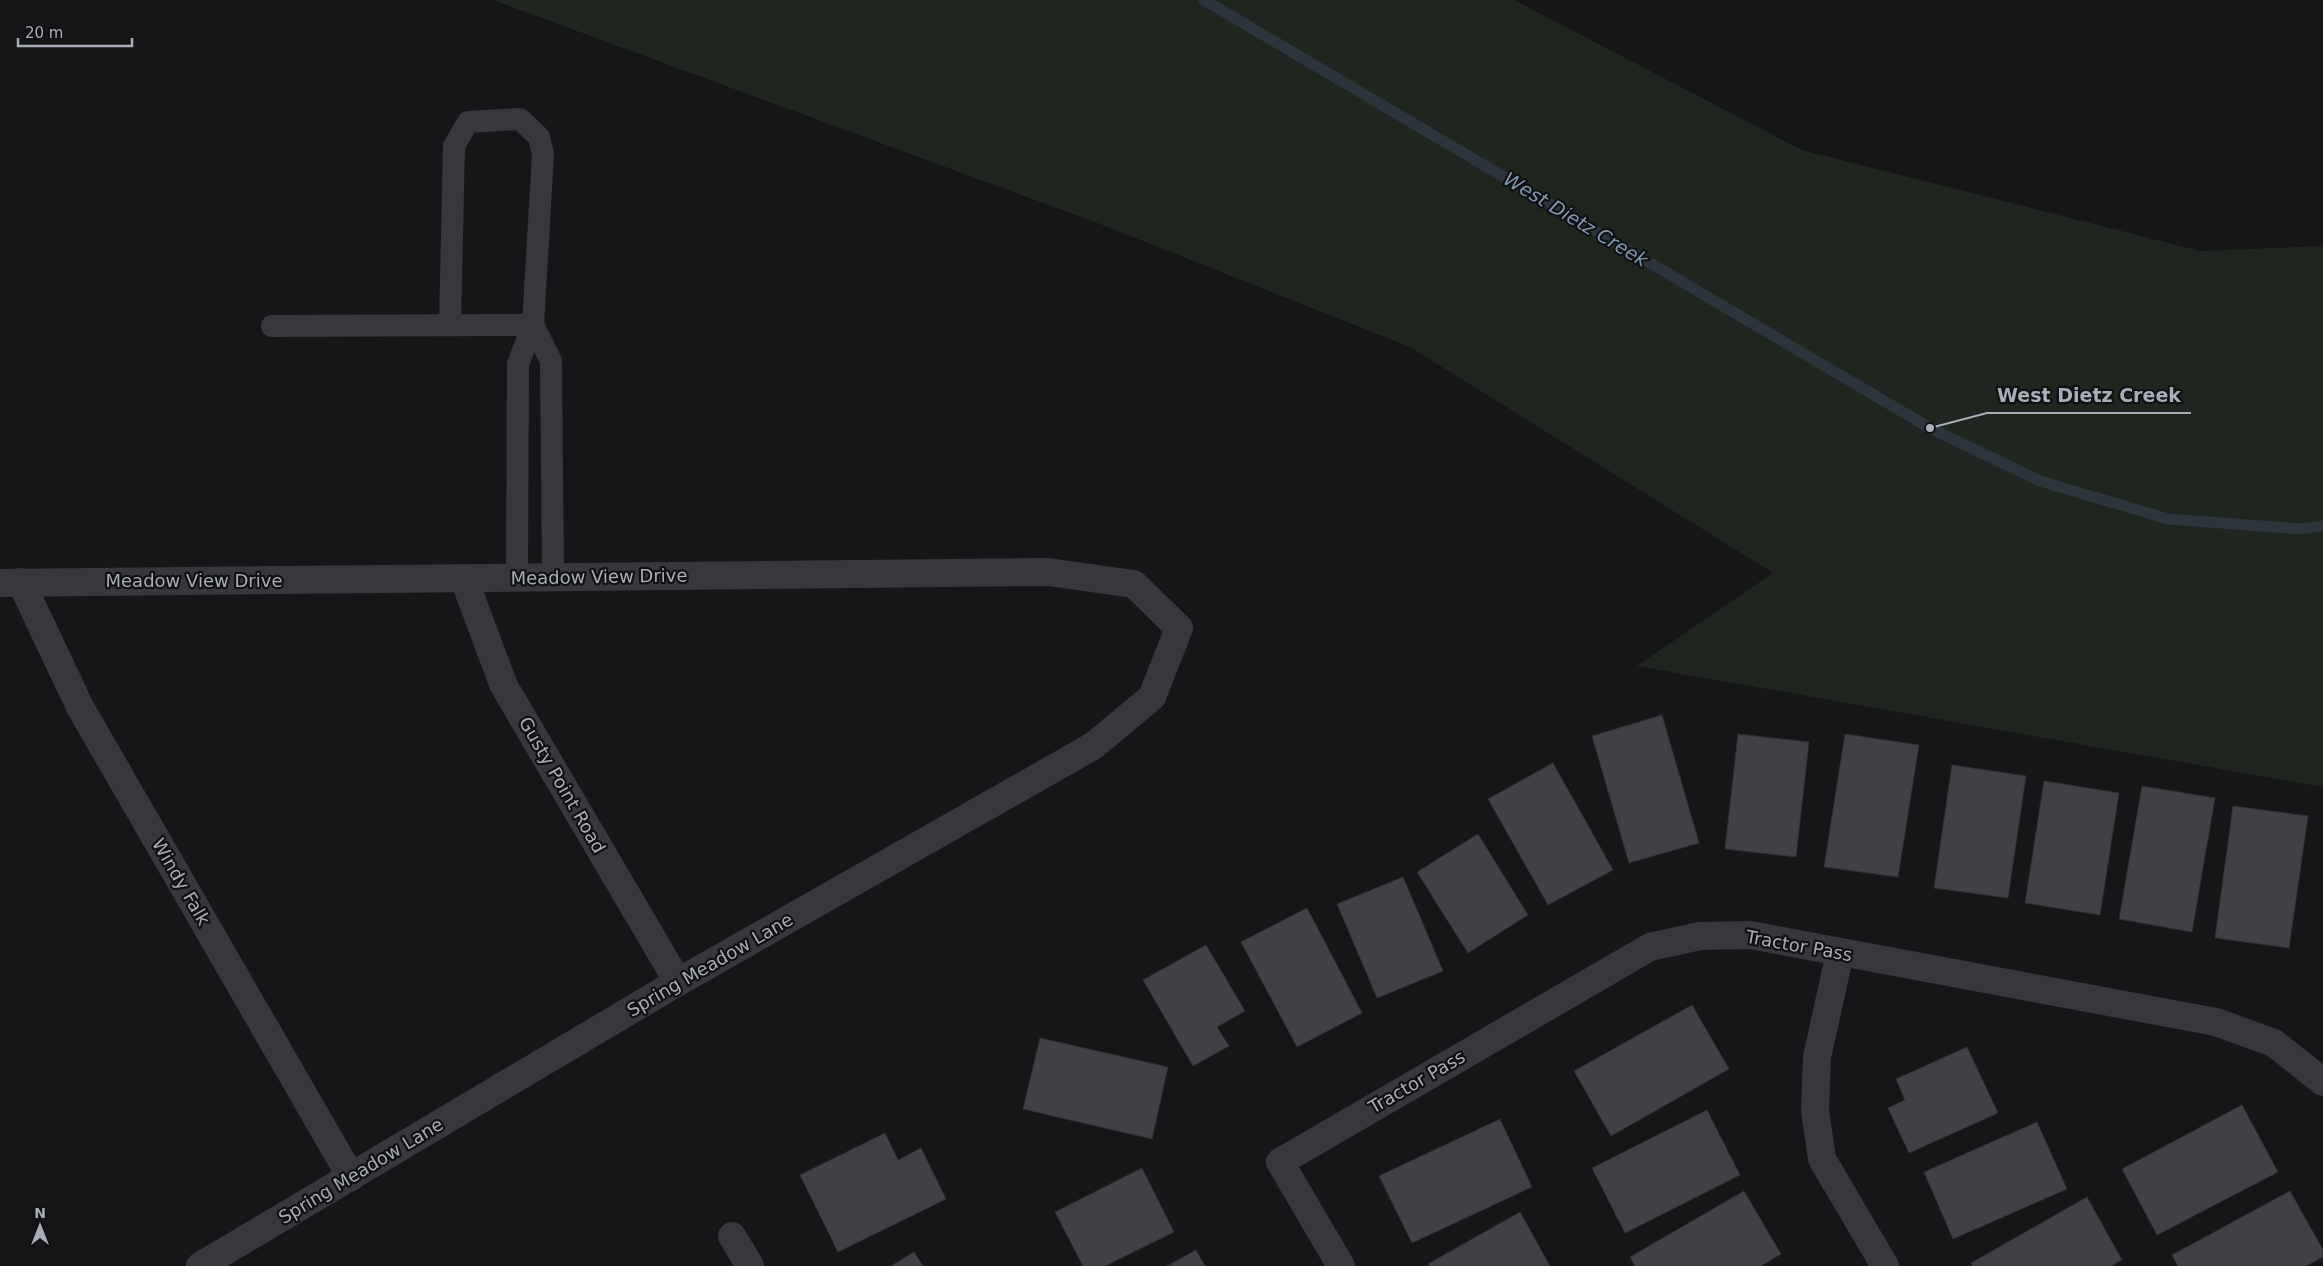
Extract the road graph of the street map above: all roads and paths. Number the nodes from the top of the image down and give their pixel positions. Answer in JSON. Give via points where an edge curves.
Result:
{"nodes":[{"id":1,"x":450,"y":325,"type":"junction"},
{"id":2,"x":533,"y":325,"type":"junction"},
{"id":3,"x":272,"y":326,"type":"dead end"},
{"id":4,"x":553,"y":577,"type":"junction"},
{"id":5,"x":517,"y":578,"type":"junction"},
{"id":6,"x":464,"y":579,"type":"junction"},
{"id":7,"x":10,"y":583,"type":"edge"},
{"id":8,"x":1179,"y":628,"type":"joint"},
{"id":9,"x":1840,"y":953,"type":"junction"},
{"id":10,"x":678,"y":982,"type":"junction"},
{"id":11,"x":2323,"y":1082,"type":"edge"},
{"id":12,"x":351,"y":1178,"type":"junction"},
{"id":13,"x":732,"y":1236,"type":"dead end"},
{"id":14,"x":200,"y":1266,"type":"edge"},
{"id":15,"x":750,"y":1266,"type":"edge"},
{"id":16,"x":1341,"y":1266,"type":"edge"},
{"id":17,"x":1885,"y":1266,"type":"edge"}],
"edges":[{"from":1,"to":2,"type":"lane"},
{"from":1,"to":2,"type":"lane","via":[[454,146],[468,122],[520,119],[539,137],[543,154]]},
{"from":1,"to":3,"type":"lane"},
{"from":2,"to":4,"type":"lane","via":[[551,361]]},
{"from":2,"to":5,"type":"lane","via":[[518,364]]},
{"from":4,"to":5,"type":"street","name":"Meadow View Drive"},
{"from":4,"to":8,"type":"street","name":"Meadow View Drive","via":[[1048,572],[1134,584]]},
{"from":5,"to":6,"type":"street","name":"Meadow View Drive"},
{"from":6,"to":7,"type":"street","name":"Meadow View Drive"},
{"from":6,"to":10,"type":"street","name":"Gusty Point Road","via":[[504,686]]},
{"from":7,"to":12,"type":"street","name":"Windy Falk"},
{"from":8,"to":10,"type":"street","name":"Spring Meadow Lane","via":[[1152,697],[1094,746]]},
{"from":9,"to":11,"type":"street","name":"Tractor Pass","via":[[2216,1022],[2274,1043]]},
{"from":9,"to":16,"type":"street","name":"Tractor Pass","via":[[1750,935],[1700,936],[1650,947],[1280,1162]]},
{"from":9,"to":17,"type":"street","via":[[1817,1056],[1814,1110],[1822,1159]]},
{"from":10,"to":12,"type":"street","name":"Spring Meadow Lane"},
{"from":12,"to":14,"type":"street","name":"Spring Meadow Lane"},
{"from":13,"to":15,"type":"street"}]}
